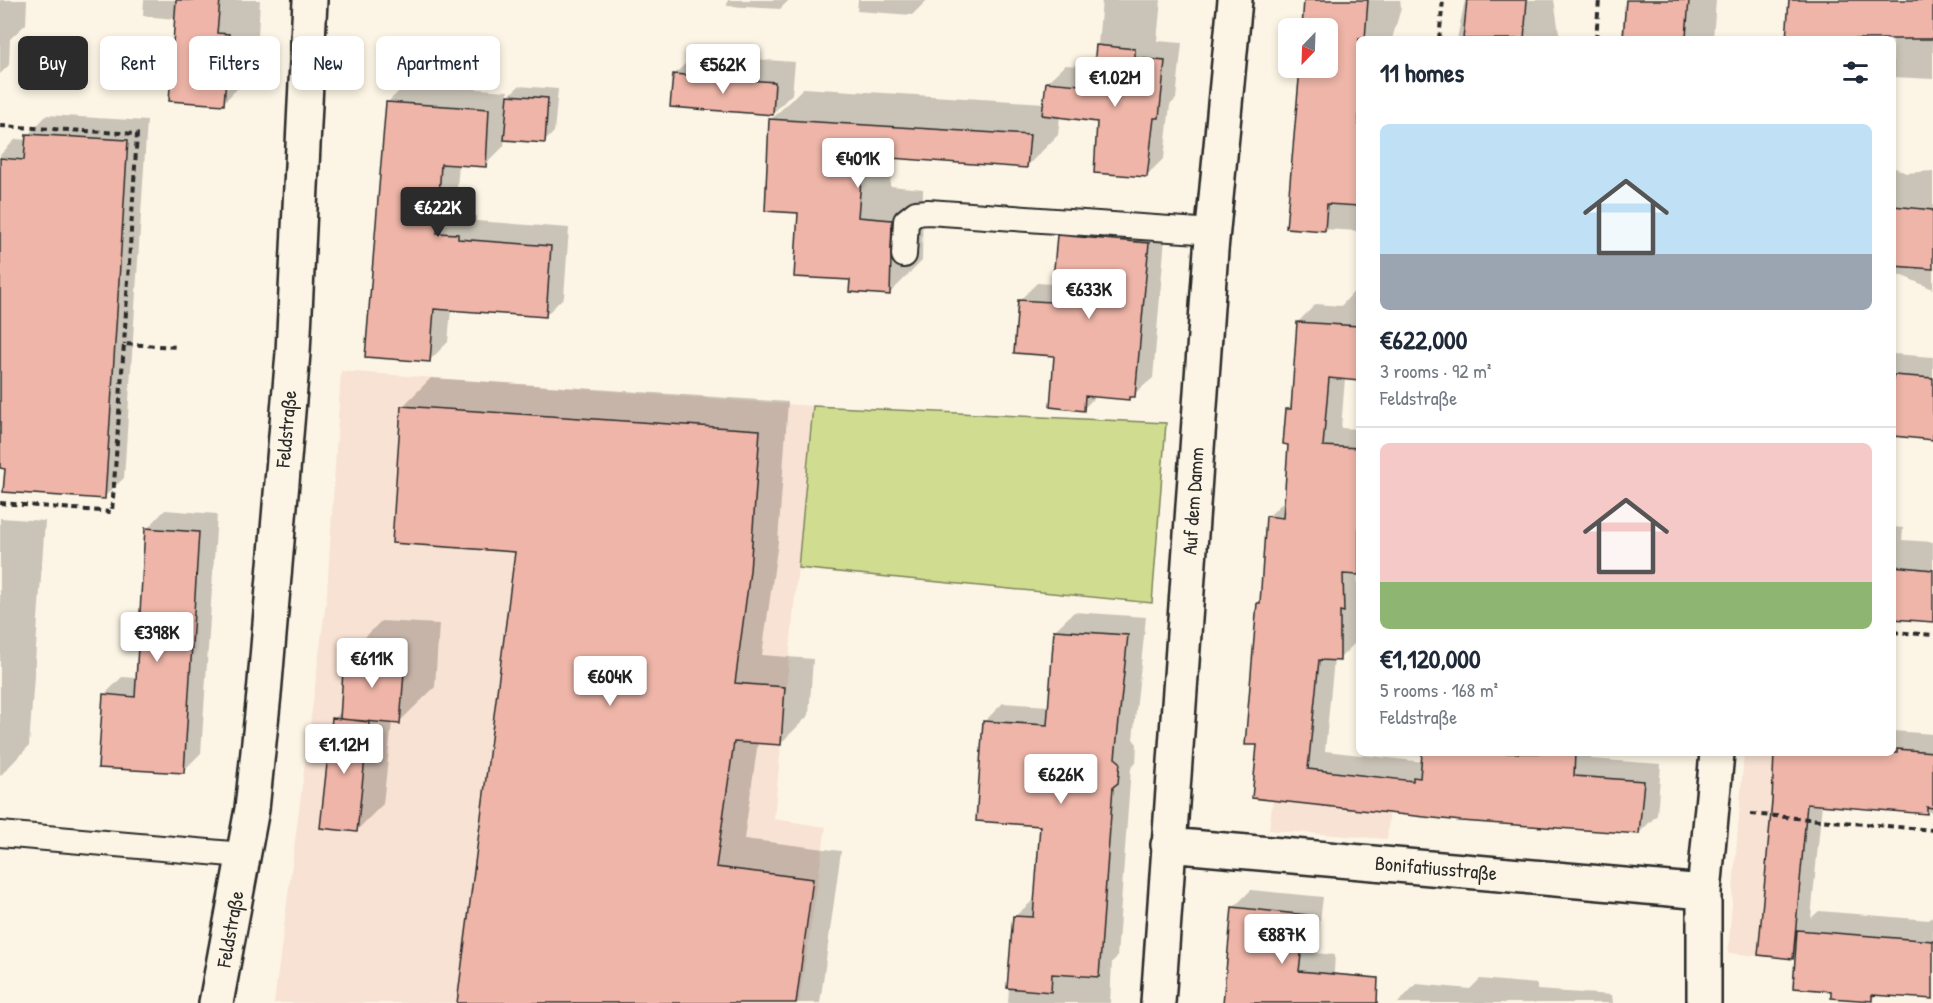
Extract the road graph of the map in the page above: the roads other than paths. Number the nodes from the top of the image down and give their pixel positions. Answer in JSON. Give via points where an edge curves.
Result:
{"nodes":[{"id":1,"x":310,"y":0,"type":"edge"},
{"id":2,"x":1235,"y":0,"type":"edge"},
{"id":3,"x":1213,"y":232,"type":"junction"},
{"id":4,"x":904,"y":255,"type":"dead end"},
{"id":5,"x":1717,"y":756,"type":"edge"},
{"id":6,"x":0,"y":834,"type":"edge"},
{"id":7,"x":1168,"y":845,"type":"junction"},
{"id":8,"x":243,"y":855,"type":"junction"},
{"id":9,"x":1704,"y":892,"type":"junction"},
{"id":10,"x":216,"y":1003,"type":"edge"},
{"id":11,"x":1158,"y":1003,"type":"edge"},
{"id":12,"x":1704,"y":1003,"type":"edge"}],
"edges":[{"from":1,"to":8,"type":"street","name":"Feldstraße","via":[[293,353],[264,694]]},
{"from":2,"to":3,"type":"street","name":"Auf dem Damm"},
{"from":3,"to":4,"type":"lane","via":[[928,212],[916,213],[906,221]]},
{"from":3,"to":7,"type":"street","name":"Auf dem Damm"},
{"from":5,"to":9,"type":"street"},
{"from":6,"to":8,"type":"lane"},
{"from":7,"to":9,"type":"street","name":"Bonifatiusstraße"},
{"from":7,"to":11,"type":"street","name":"Auf dem Damm"},
{"from":8,"to":10,"type":"street","name":"Feldstraße"},
{"from":9,"to":12,"type":"street"}]}
